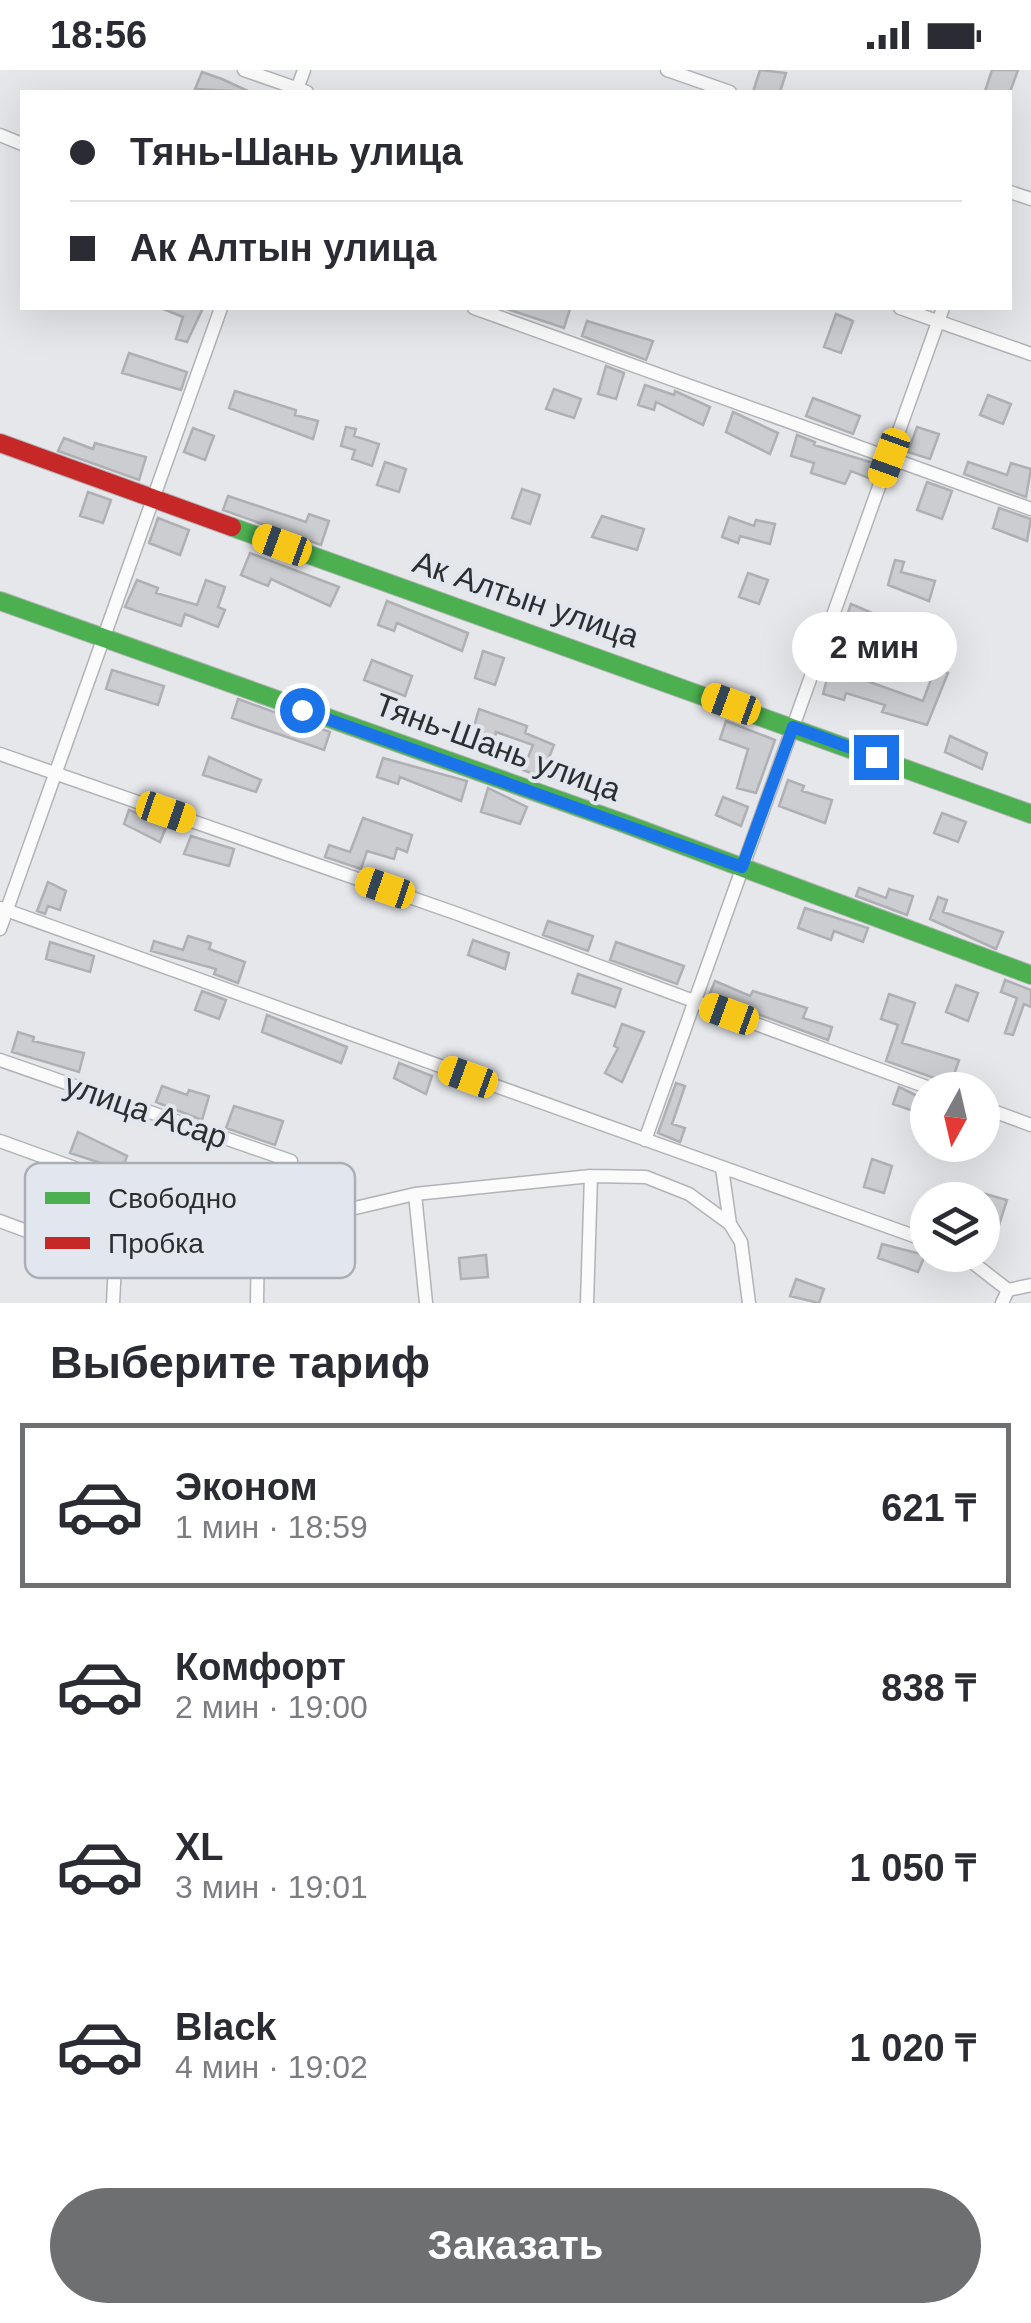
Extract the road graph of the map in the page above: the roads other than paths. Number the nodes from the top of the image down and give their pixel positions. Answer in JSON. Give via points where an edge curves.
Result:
{"nodes":[{"id":1,"x":244,"y":70,"type":"edge"},
{"id":2,"x":668,"y":70,"type":"edge"},
{"id":3,"x":297,"y":90,"type":"edge"},
{"id":4,"x":724,"y":90,"type":"edge"},
{"id":5,"x":220,"y":310,"type":"edge"},
{"id":6,"x":480,"y":310,"type":"edge"},
{"id":7,"x":914,"y":310,"type":"edge"},
{"id":8,"x":941,"y":314,"type":"edge"},
{"id":9,"x":1031,"y":354,"type":"edge"},
{"id":10,"x":0,"y":444,"type":"edge"},
{"id":11,"x":889,"y":458,"type":"junction"},
{"id":12,"x":154,"y":499,"type":"junction"},
{"id":13,"x":1031,"y":509,"type":"edge"},
{"id":14,"x":0,"y":601,"type":"edge"},
{"id":15,"x":105,"y":638,"type":"junction"},
{"id":16,"x":793,"y":727,"type":"junction"},
{"id":17,"x":0,"y":754,"type":"edge"},
{"id":18,"x":56,"y":774,"type":"junction"},
{"id":19,"x":1031,"y":814,"type":"edge"},
{"id":20,"x":742,"y":867,"type":"junction"},
{"id":21,"x":3,"y":909,"type":"edge"},
{"id":22,"x":0,"y":929,"type":"edge"},
{"id":23,"x":1031,"y":975,"type":"edge"},
{"id":24,"x":695,"y":1001,"type":"junction"},
{"id":25,"x":0,"y":1060,"type":"edge"},
{"id":26,"x":910,"y":1081,"type":"edge"},
{"id":27,"x":1000,"y":1114,"type":"edge"},
{"id":28,"x":1031,"y":1125,"type":"edge"},
{"id":29,"x":646,"y":1140,"type":"junction"},
{"id":30,"x":0,"y":1141,"type":"edge"},
{"id":31,"x":291,"y":1162,"type":"dead end"},
{"id":32,"x":61,"y":1163,"type":"edge"},
{"id":33,"x":722,"y":1168,"type":"junction"},
{"id":34,"x":591,"y":1176,"type":"junction"},
{"id":35,"x":415,"y":1194,"type":"junction"},
{"id":36,"x":355,"y":1209,"type":"edge"},
{"id":37,"x":0,"y":1221,"type":"edge"},
{"id":38,"x":730,"y":1224,"type":"junction"},
{"id":39,"x":25,"y":1230,"type":"edge"},
{"id":40,"x":910,"y":1235,"type":"edge"},
{"id":41,"x":980,"y":1272,"type":"edge"},
{"id":42,"x":115,"y":1278,"type":"edge"},
{"id":43,"x":257,"y":1278,"type":"edge"},
{"id":44,"x":1031,"y":1285,"type":"edge"},
{"id":45,"x":1005,"y":1297,"type":"edge"},
{"id":46,"x":114,"y":1303,"type":"edge"},
{"id":47,"x":257,"y":1303,"type":"edge"},
{"id":48,"x":426,"y":1303,"type":"edge"},
{"id":49,"x":586,"y":1303,"type":"edge"},
{"id":50,"x":749,"y":1303,"type":"edge"}],
"edges":[{"from":1,"to":3,"type":"street"},
{"from":2,"to":4,"type":"street"},
{"from":5,"to":12,"type":"street"},
{"from":6,"to":11,"type":"street"},
{"from":7,"to":8,"type":"street"},
{"from":8,"to":9,"type":"street"},
{"from":8,"to":11,"type":"street"},
{"from":10,"to":12,"type":"street","name":"Ак Алтын улица"},
{"from":11,"to":13,"type":"street"},
{"from":11,"to":16,"type":"street"},
{"from":12,"to":15,"type":"street"},
{"from":12,"to":16,"type":"street","name":"Ак Алтын улица"},
{"from":14,"to":15,"type":"street","name":"Тянь-Шань улица"},
{"from":15,"to":18,"type":"street"},
{"from":15,"to":20,"type":"street","name":"Тянь-Шань улица"},
{"from":16,"to":19,"type":"street","name":"Ак Алтын улица"},
{"from":16,"to":20,"type":"street"},
{"from":17,"to":18,"type":"street"},
{"from":18,"to":21,"type":"street"},
{"from":18,"to":24,"type":"street"},
{"from":20,"to":23,"type":"street","name":"Тянь-Шань улица"},
{"from":20,"to":24,"type":"street"},
{"from":21,"to":22,"type":"street"},
{"from":21,"to":29,"type":"street"},
{"from":24,"to":26,"type":"street"},
{"from":24,"to":29,"type":"street"},
{"from":25,"to":31,"type":"street","name":"улица Асар"},
{"from":27,"to":28,"type":"street"},
{"from":29,"to":33,"type":"street"},
{"from":30,"to":32,"type":"street"},
{"from":33,"to":38,"type":"street"},
{"from":33,"to":40,"type":"street"},
{"from":34,"to":35,"type":"street"},
{"from":34,"to":38,"type":"street","via":[[646,1177],[689,1194]]},
{"from":34,"to":49,"type":"street"},
{"from":35,"to":36,"type":"street"},
{"from":35,"to":48,"type":"street"},
{"from":37,"to":39,"type":"street"},
{"from":38,"to":50,"type":"street","via":[[742,1242]]},
{"from":41,"to":45,"type":"street"},
{"from":42,"to":46,"type":"street"},
{"from":43,"to":47,"type":"street"},
{"from":44,"to":45,"type":"street"}]}
